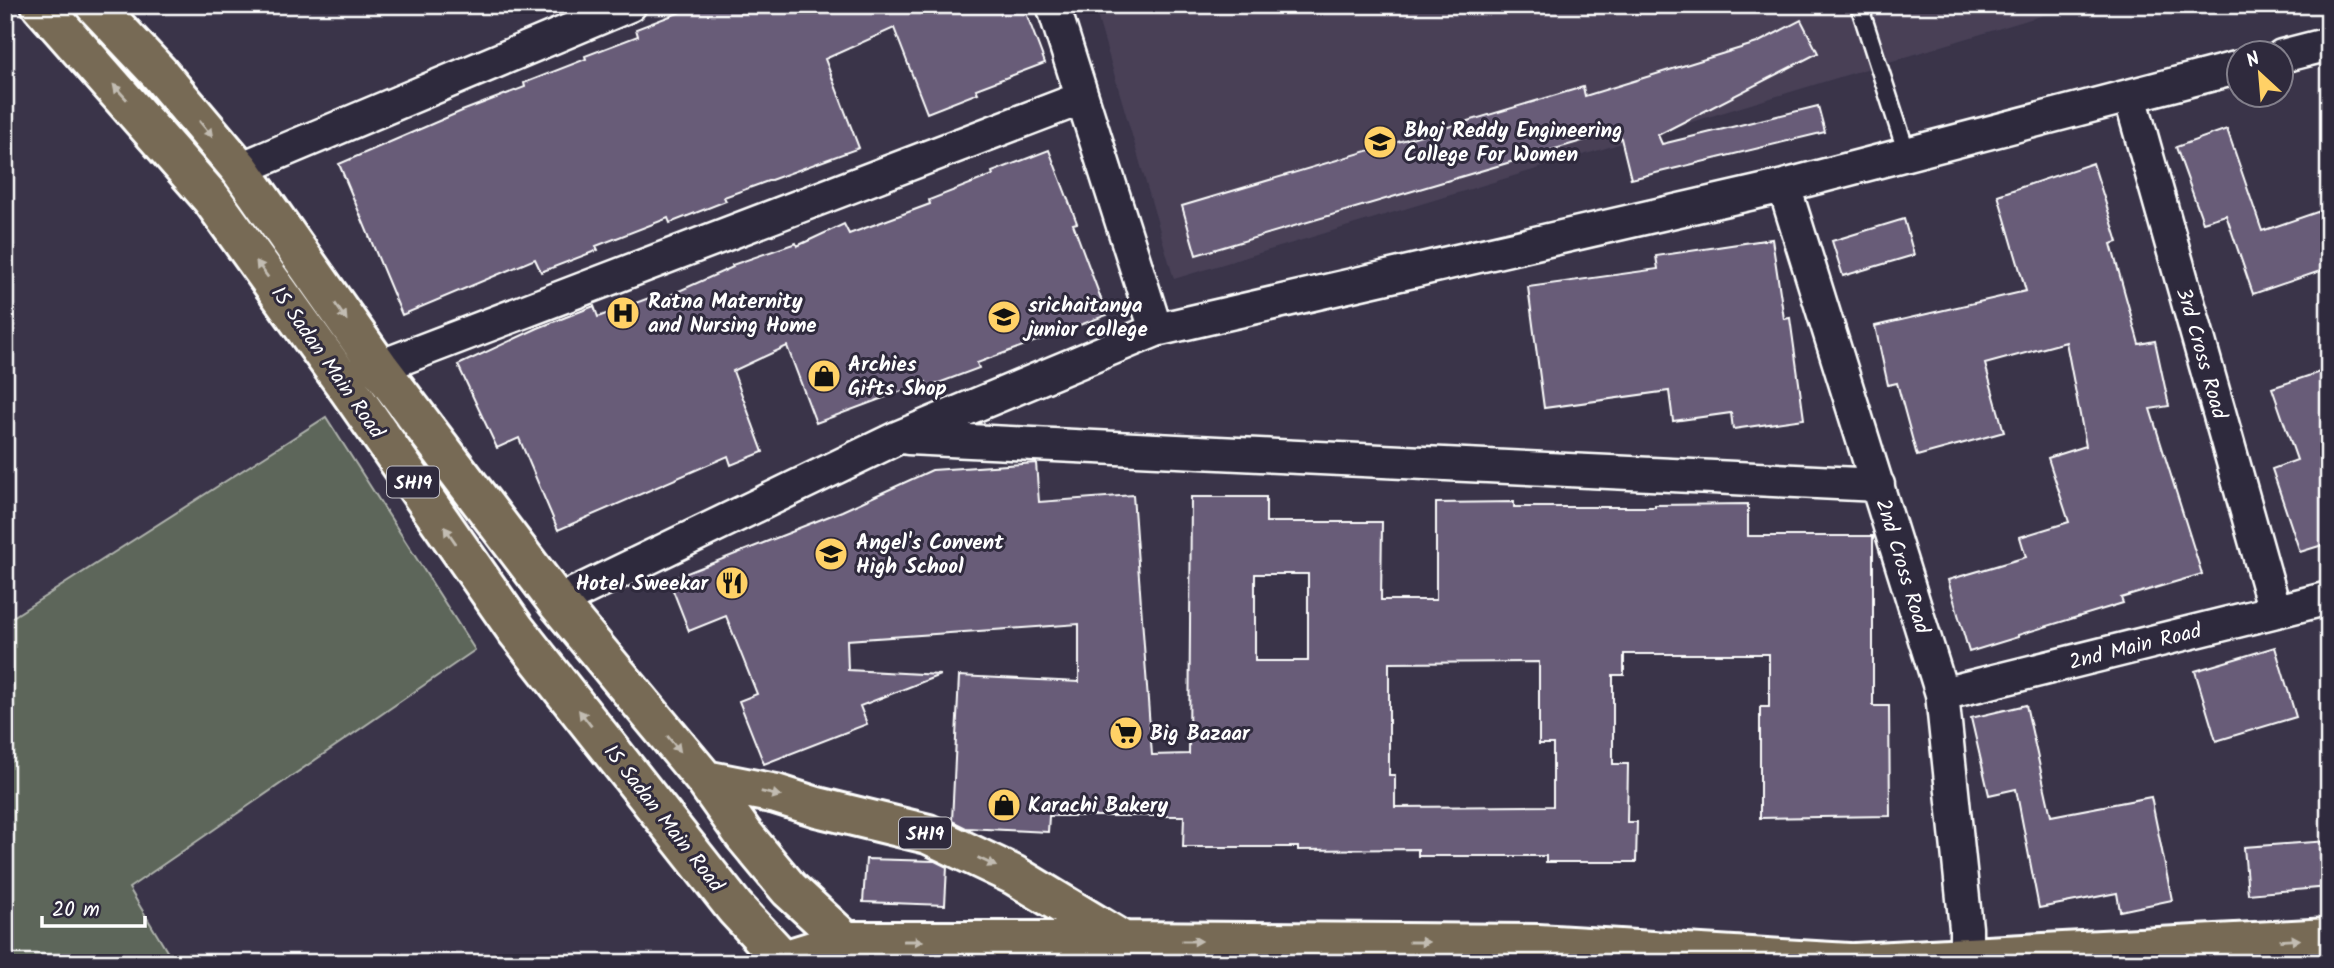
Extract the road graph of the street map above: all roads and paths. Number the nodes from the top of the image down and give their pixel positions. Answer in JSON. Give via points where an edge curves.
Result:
{"nodes":[{"id":1,"x":41,"y":5,"type":"edge"},
{"id":2,"x":95,"y":5,"type":"edge"},
{"id":3,"x":630,"y":5,"type":"edge"},
{"id":4,"x":1053,"y":5,"type":"edge"},
{"id":5,"x":1859,"y":5,"type":"edge"},
{"id":6,"x":2329,"y":44,"type":"edge"},
{"id":7,"x":2296,"y":52,"type":"edge"},
{"id":8,"x":2226,"y":70,"type":"edge"},
{"id":9,"x":2130,"y":96,"type":"junction"},
{"id":10,"x":1082,"y":98,"type":"junction"},
{"id":11,"x":1907,"y":154,"type":"junction"},
{"id":12,"x":240,"y":169,"type":"junction"},
{"id":13,"x":1784,"y":186,"type":"junction"},
{"id":14,"x":1156,"y":330,"type":"junction"},
{"id":15,"x":379,"y":367,"type":"junction"},
{"id":16,"x":898,"y":437,"type":"junction"},
{"id":17,"x":1878,"y":485,"type":"junction"},
{"id":18,"x":2329,"y":597,"type":"edge"},
{"id":19,"x":557,"y":602,"type":"junction"},
{"id":20,"x":2275,"y":611,"type":"junction"},
{"id":21,"x":1942,"y":694,"type":"junction"},
{"id":22,"x":705,"y":780,"type":"junction"},
{"id":23,"x":789,"y":889,"type":"junction"},
{"id":24,"x":735,"y":908,"type":"junction"},
{"id":25,"x":2329,"y":938,"type":"edge"},
{"id":26,"x":1123,"y":941,"type":"junction"},
{"id":27,"x":857,"y":952,"type":"edge"},
{"id":28,"x":1966,"y":957,"type":"junction"},
{"id":29,"x":785,"y":961,"type":"edge"},
{"id":30,"x":1849,"y":963,"type":"edge"},
{"id":31,"x":1855,"y":963,"type":"edge"}],
"edges":[{"from":24,"to":1,"type":"main road","name":"IS Sadan Main Road","number":"SH19","one_way":true,"via":[[516,630],[211,198]]},
{"from":2,"to":12,"type":"main road","name":"IS Sadan Main Road","number":"SH19","one_way":true},
{"from":3,"to":12,"type":"street"},
{"from":4,"to":10,"type":"street"},
{"from":5,"to":11,"type":"lane"},
{"from":6,"to":7,"type":"street"},
{"from":8,"to":9,"type":"street"},
{"from":9,"to":11,"type":"street"},
{"from":9,"to":20,"type":"street","name":"3rd Cross Road"},
{"from":10,"to":14,"type":"street"},
{"from":10,"to":15,"type":"street"},
{"from":11,"to":13,"type":"street"},
{"from":12,"to":15,"type":"main road","name":"IS Sadan Main Road","number":"SH19","one_way":true},
{"from":13,"to":14,"type":"street"},
{"from":13,"to":17,"type":"street","name":"2nd Cross Road"},
{"from":14,"to":16,"type":"street"},
{"from":15,"to":19,"type":"main road","name":"IS Sadan Main Road","number":"SH19"},
{"from":16,"to":17,"type":"street"},
{"from":16,"to":19,"type":"street"},
{"from":17,"to":21,"type":"street","name":"2nd Cross Road"},
{"from":18,"to":20,"type":"street","name":"2nd Main Road"},
{"from":19,"to":22,"type":"main road","name":"IS Sadan Main Road","number":"SH19","one_way":true},
{"from":20,"to":21,"type":"street","name":"2nd Main Road"},
{"from":21,"to":28,"type":"street","name":"2nd Cross Road"},
{"from":22,"to":23,"type":"main road","name":"IS Sadan Main Road"},
{"from":22,"to":26,"type":"main road","number":"SH19","one_way":true,"via":[[928,834],[1014,875]]},
{"from":23,"to":24,"type":"main road","via":[[786,905],[776,916],[762,921],[747,919]]},
{"from":23,"to":27,"type":"main road","name":"IS Sadan Main Road"},
{"from":24,"to":29,"type":"main road","name":"IS Sadan Main Road","number":"SH19"},
{"from":28,"to":25,"type":"main road","one_way":true},
{"from":27,"to":26,"type":"main road","one_way":true},
{"from":26,"to":30,"type":"main road","one_way":true,"via":[[1538,944]]},
{"from":27,"to":29,"type":"main road"},
{"from":28,"to":31,"type":"main road"}]}
